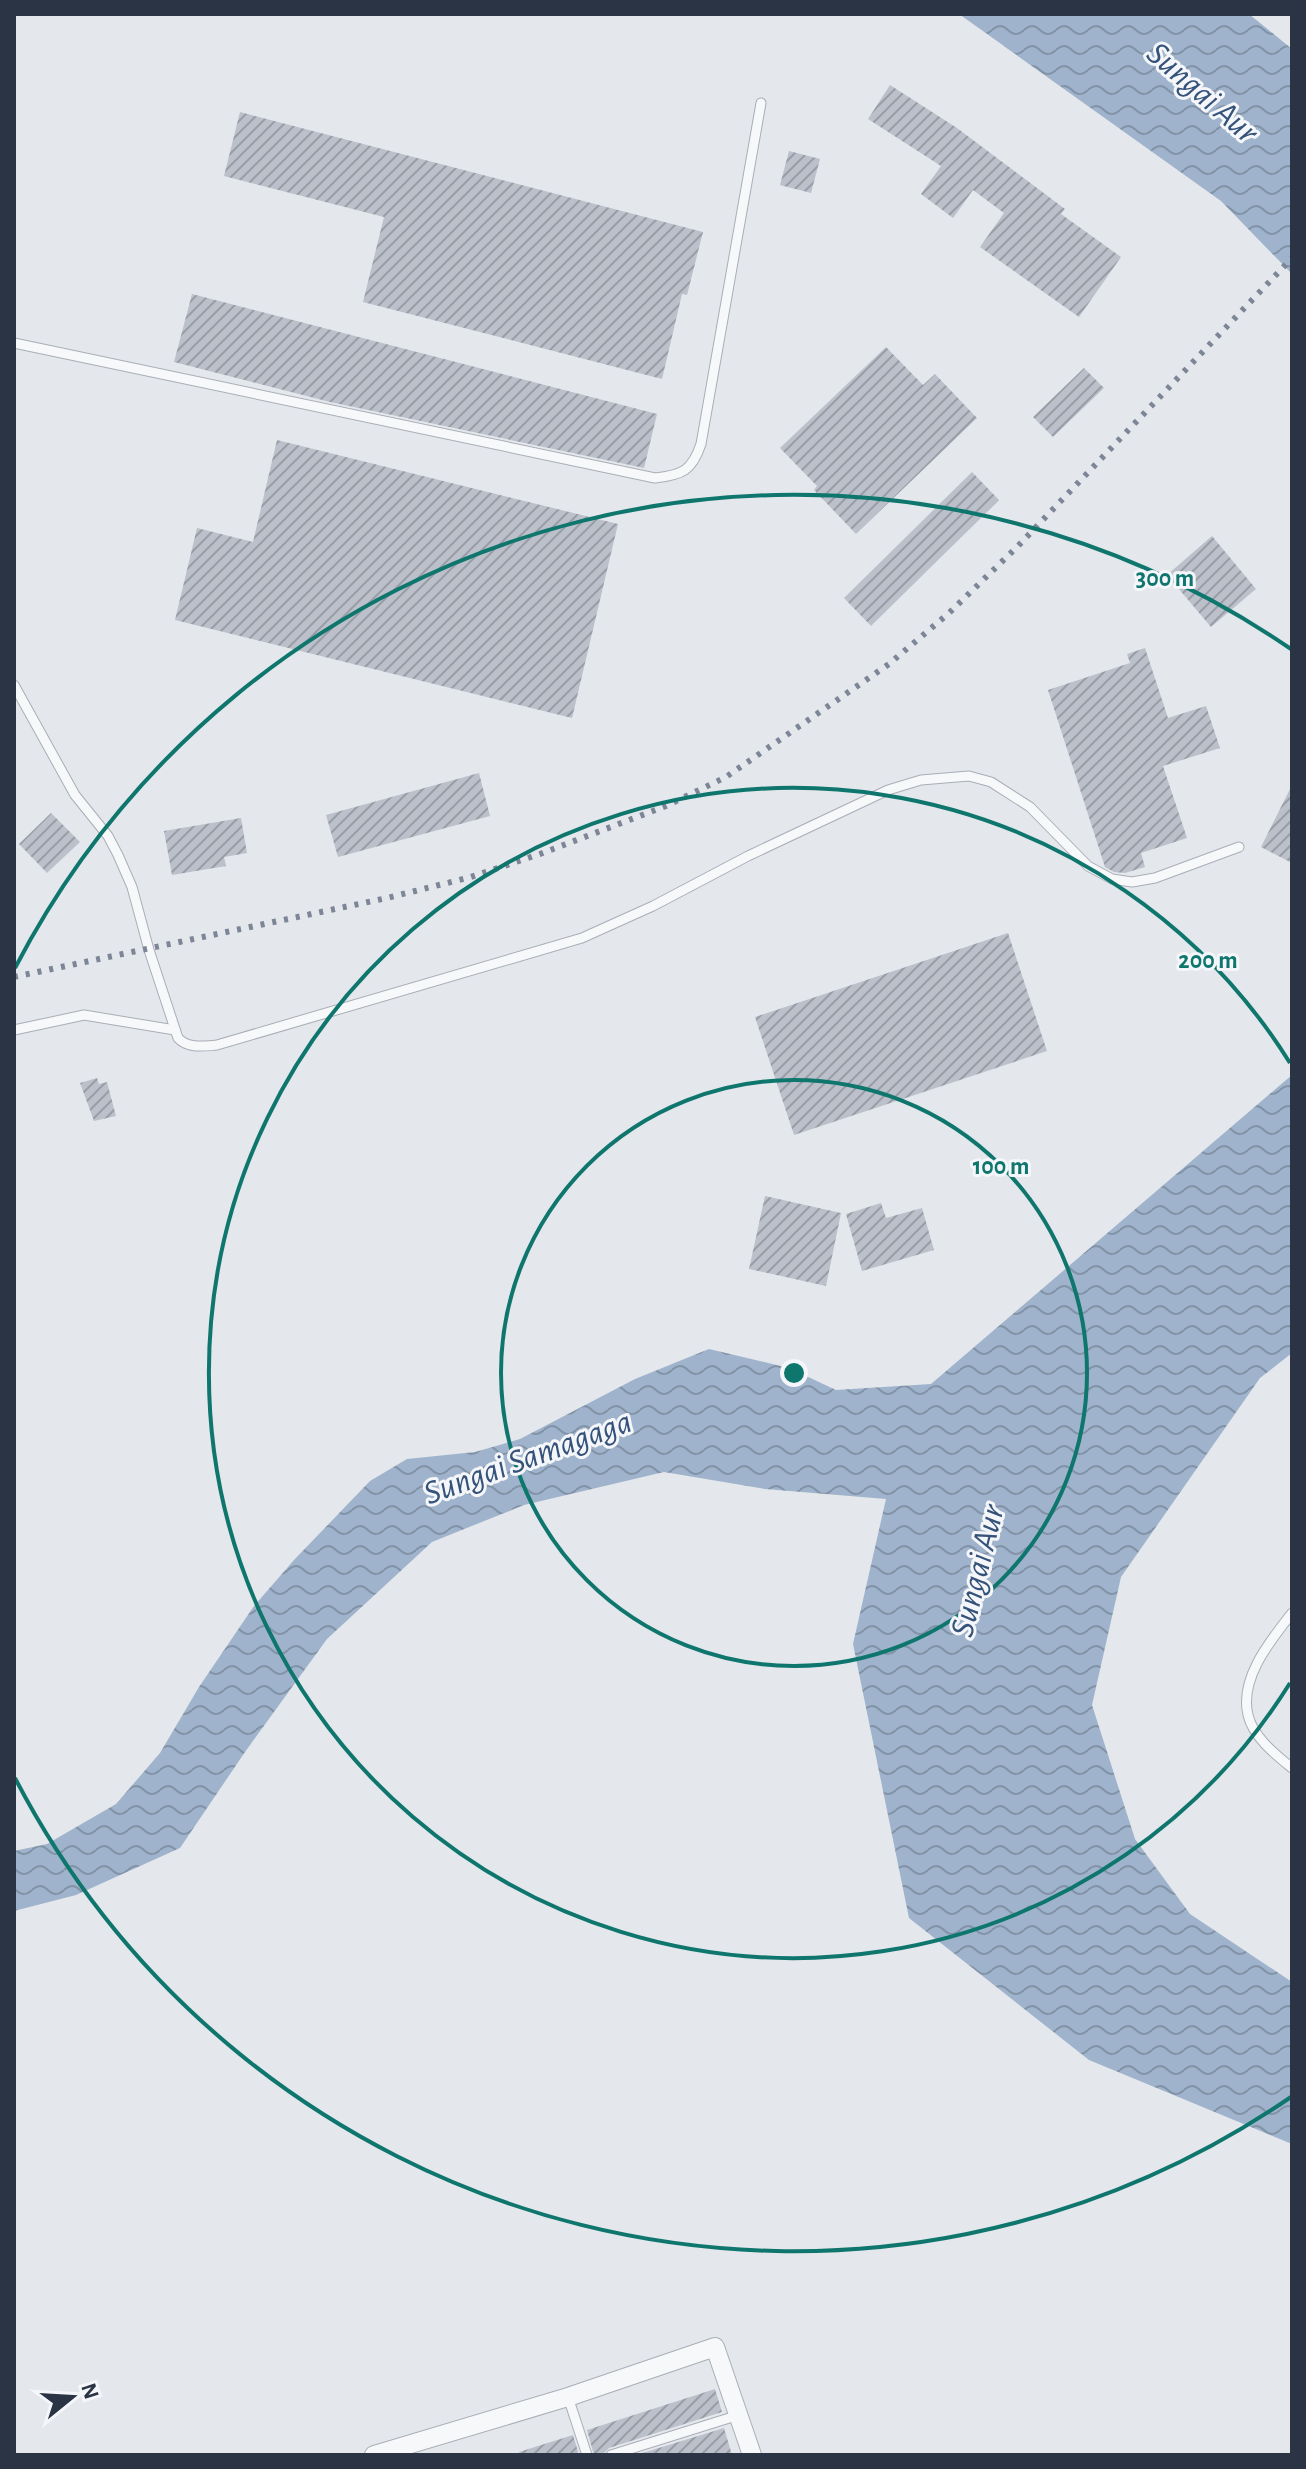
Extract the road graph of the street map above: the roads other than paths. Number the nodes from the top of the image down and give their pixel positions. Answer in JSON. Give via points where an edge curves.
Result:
{"nodes":[{"id":1,"x":761,"y":103,"type":"dead end"},
{"id":2,"x":14,"y":343,"type":"edge"},
{"id":3,"x":14,"y":685,"type":"edge"},
{"id":4,"x":1239,"y":847,"type":"dead end"},
{"id":5,"x":14,"y":1030,"type":"edge"},
{"id":6,"x":175,"y":1030,"type":"junction"},
{"id":7,"x":1292,"y":1613,"type":"edge"},
{"id":8,"x":1292,"y":1768,"type":"edge"},
{"id":9,"x":568,"y":2397,"type":"junction"},
{"id":10,"x":739,"y":2415,"type":"junction"},
{"id":11,"x":409,"y":2450,"type":"edge"},
{"id":12,"x":374,"y":2455,"type":"edge"},
{"id":13,"x":587,"y":2455,"type":"edge"},
{"id":14,"x":611,"y":2455,"type":"edge"},
{"id":15,"x":752,"y":2455,"type":"edge"}],
"edges":[{"from":1,"to":2,"type":"lane","via":[[701,444],[686,470],[674,476],[655,478]]},
{"from":3,"to":6,"type":"lane","via":[[75,795],[118,855]]},
{"from":4,"to":6,"type":"lane","via":[[1155,878],[1112,879],[1088,866],[1008,791],[969,776],[937,777],[888,790],[582,938],[217,1045],[184,1044]]},
{"from":5,"to":6,"type":"lane","via":[[84,1015]]},
{"from":7,"to":8,"type":"lane","via":[[1268,1645],[1247,1698],[1248,1717],[1258,1736]]},
{"from":9,"to":10,"type":"street","via":[[715,2347]]},
{"from":9,"to":11,"type":"street"},
{"from":9,"to":13,"type":"lane"},
{"from":10,"to":14,"type":"lane"},
{"from":10,"to":15,"type":"street"},
{"from":11,"to":12,"type":"street"}]}
